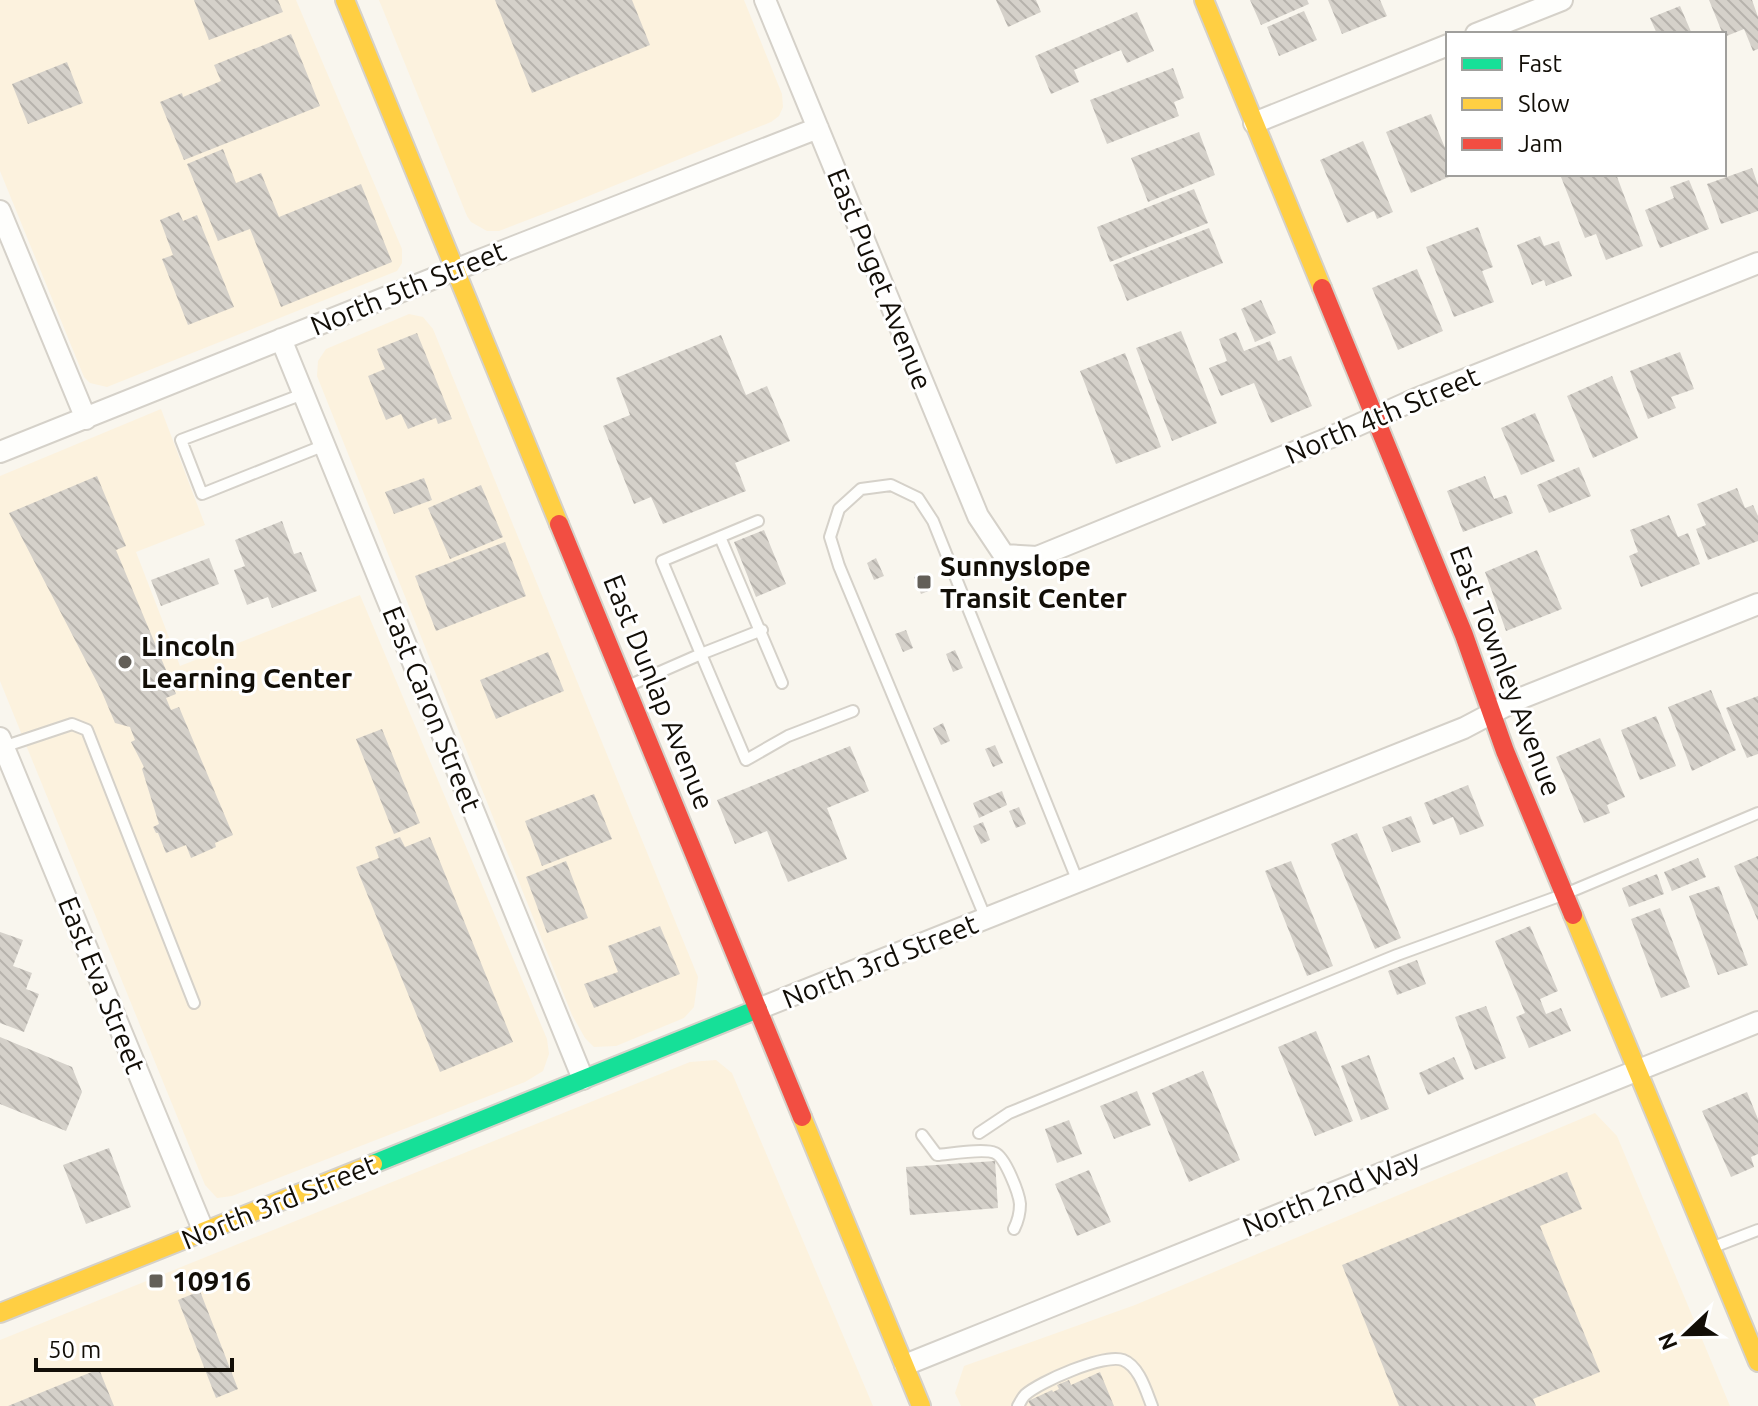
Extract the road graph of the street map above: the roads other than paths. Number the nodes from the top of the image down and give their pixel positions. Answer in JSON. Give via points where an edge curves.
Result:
{"nodes":[{"id":1,"x":345,"y":0,"type":"edge"},
{"id":2,"x":765,"y":0,"type":"edge"},
{"id":3,"x":1204,"y":0,"type":"edge"},
{"id":4,"x":1562,"y":0,"type":"edge"},
{"id":5,"x":1481,"y":32,"type":"edge"},
{"id":6,"x":1446,"y":46,"type":"edge"},
{"id":7,"x":1254,"y":123,"type":"junction"},
{"id":8,"x":818,"y":128,"type":"junction"},
{"id":9,"x":0,"y":211,"type":"edge"},
{"id":10,"x":1758,"y":263,"type":"edge"},
{"id":11,"x":457,"y":269,"type":"junction"},
{"id":12,"x":281,"y":339,"type":"junction"},
{"id":13,"x":303,"y":394,"type":"junction"},
{"id":14,"x":1376,"y":417,"type":"junction"},
{"id":15,"x":86,"y":419,"type":"junction"},
{"id":16,"x":325,"y":445,"type":"junction"},
{"id":17,"x":0,"y":452,"type":"edge"},
{"id":18,"x":758,"y":521,"type":"dead end"},
{"id":19,"x":720,"y":537,"type":"junction"},
{"id":20,"x":1004,"y":555,"type":"joint"},
{"id":21,"x":1758,"y":604,"type":"edge"},
{"id":22,"x":762,"y":630,"type":"junction"},
{"id":23,"x":701,"y":654,"type":"junction"},
{"id":24,"x":782,"y":683,"type":"dead end"},
{"id":25,"x":626,"y":686,"type":"junction"},
{"id":26,"x":853,"y":711,"type":"dead end"},
{"id":27,"x":1493,"y":713,"type":"junction"},
{"id":28,"x":2,"y":742,"type":"edge"},
{"id":29,"x":1758,"y":813,"type":"edge"},
{"id":30,"x":1078,"y":882,"type":"junction"},
{"id":31,"x":1565,"y":894,"type":"junction"},
{"id":32,"x":986,"y":919,"type":"junction"},
{"id":33,"x":194,"y":1003,"type":"dead end"},
{"id":34,"x":758,"y":1009,"type":"junction"},
{"id":35,"x":1758,"y":1022,"type":"edge"},
{"id":36,"x":1638,"y":1070,"type":"junction"},
{"id":37,"x":583,"y":1079,"type":"junction"},
{"id":38,"x":979,"y":1133,"type":"dead end"},
{"id":39,"x":922,"y":1135,"type":"dead end"},
{"id":40,"x":1014,"y":1229,"type":"dead end"},
{"id":41,"x":1758,"y":1230,"type":"edge"},
{"id":42,"x":204,"y":1232,"type":"junction"},
{"id":43,"x":1711,"y":1248,"type":"junction"},
{"id":44,"x":0,"y":1313,"type":"edge"},
{"id":45,"x":1758,"y":1362,"type":"edge"},
{"id":46,"x":905,"y":1365,"type":"junction"},
{"id":47,"x":921,"y":1406,"type":"edge"},
{"id":48,"x":1018,"y":1406,"type":"edge"},
{"id":49,"x":1152,"y":1406,"type":"edge"}],
"edges":[{"from":1,"to":11,"type":"street","name":"East Dunlap Avenue"},
{"from":2,"to":8,"type":"street","name":"East Puget Avenue"},
{"from":3,"to":7,"type":"street","name":"East Townley Avenue"},
{"from":4,"to":5,"type":"street"},
{"from":6,"to":7,"type":"street"},
{"from":7,"to":14,"type":"street","name":"East Townley Avenue"},
{"from":8,"to":11,"type":"street","name":"North 5th Street"},
{"from":8,"to":20,"type":"street","name":"East Puget Avenue","via":[[978,516]]},
{"from":9,"to":15,"type":"street"},
{"from":10,"to":14,"type":"street","name":"North 4th Street"},
{"from":11,"to":12,"type":"street","name":"North 5th Street"},
{"from":11,"to":25,"type":"street","name":"East Dunlap Avenue"},
{"from":12,"to":13,"type":"street","name":"East Caron Street"},
{"from":12,"to":15,"type":"street","name":"North 5th Street"},
{"from":13,"to":16,"type":"street","name":"East Caron Street"},
{"from":13,"to":16,"type":"lane","via":[[181,440],[202,494]]},
{"from":14,"to":20,"type":"street","name":"North 4th Street","via":[[1037,557]]},
{"from":14,"to":27,"type":"street","name":"East Townley Avenue"},
{"from":15,"to":17,"type":"street","name":"North 5th Street"},
{"from":16,"to":37,"type":"street","name":"East Caron Street"},
{"from":18,"to":19,"type":"lane"},
{"from":19,"to":22,"type":"lane"},
{"from":19,"to":23,"type":"lane","via":[[662,561]]},
{"from":21,"to":27,"type":"street","name":"North 3rd Street"},
{"from":22,"to":23,"type":"lane"},
{"from":22,"to":24,"type":"lane"},
{"from":23,"to":25,"type":"lane"},
{"from":23,"to":26,"type":"lane","via":[[746,760],[788,736]]},
{"from":25,"to":34,"type":"street","name":"East Dunlap Avenue"},
{"from":27,"to":30,"type":"street","name":"North 3rd Street"},
{"from":27,"to":31,"type":"street","name":"East Townley Avenue"},
{"from":28,"to":33,"type":"lane","via":[[72,724],[87,730]]},
{"from":28,"to":42,"type":"street","name":"East Eva Street"},
{"from":29,"to":31,"type":"lane"},
{"from":30,"to":32,"type":"street","name":"North 3rd Street"},
{"from":30,"to":32,"type":"lane","via":[[933,521],[918,498],[891,485],[861,489],[839,509],[830,537]]},
{"from":31,"to":36,"type":"street","name":"East Townley Avenue"},
{"from":31,"to":38,"type":"lane","via":[[1397,955],[1038,1101]]},
{"from":32,"to":34,"type":"street","name":"North 3rd Street"},
{"from":34,"to":37,"type":"street","name":"North 3rd Street"},
{"from":34,"to":46,"type":"street","name":"East Dunlap Avenue"},
{"from":35,"to":36,"type":"street","name":"North 2nd Way"},
{"from":36,"to":43,"type":"street","name":"East Townley Avenue"},
{"from":36,"to":46,"type":"street","name":"North 2nd Way"},
{"from":37,"to":42,"type":"street","name":"North 3rd Street"},
{"from":39,"to":40,"type":"lane","via":[[937,1155],[984,1151],[1004,1161],[1020,1202]]},
{"from":41,"to":43,"type":"lane"},
{"from":42,"to":44,"type":"street","name":"North 3rd Street"},
{"from":43,"to":45,"type":"street","name":"East Townley Avenue"},
{"from":46,"to":47,"type":"street","name":"East Dunlap Avenue"},
{"from":48,"to":49,"type":"lane","via":[[1034,1390],[1106,1358],[1120,1358],[1133,1365]]}]}
